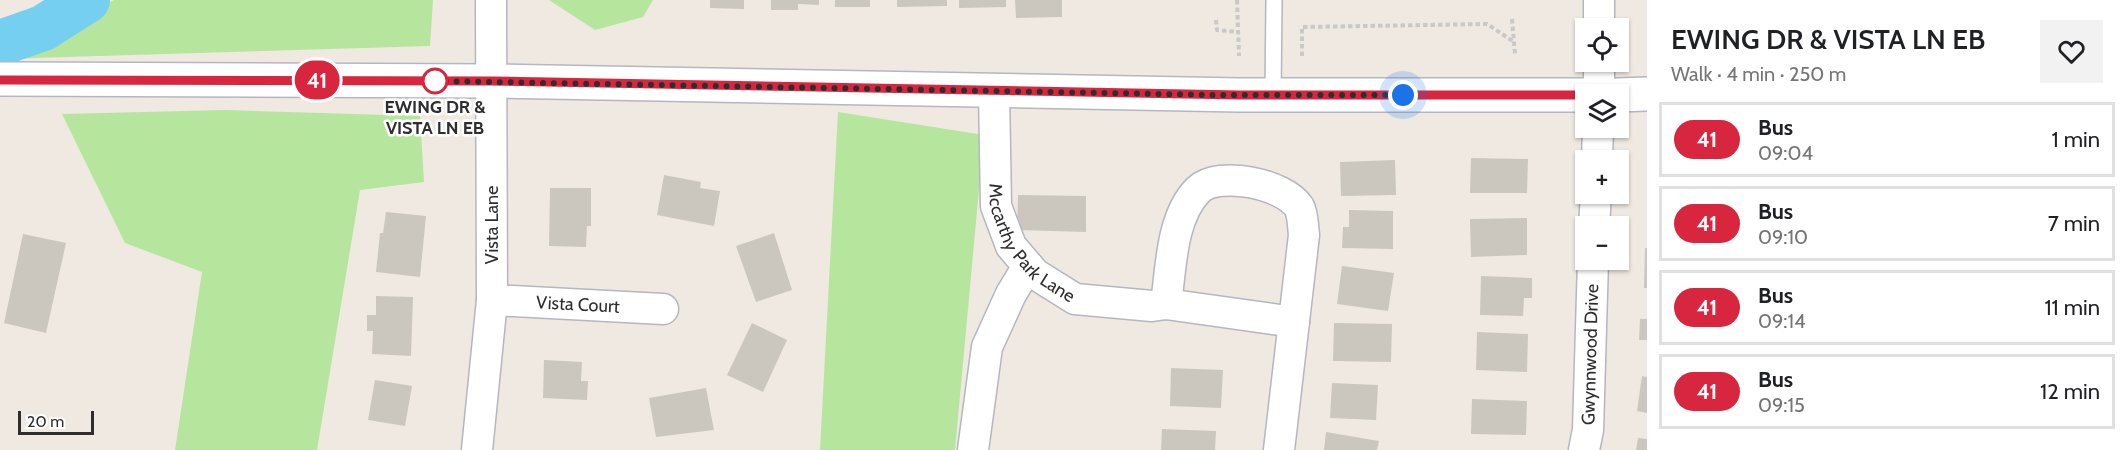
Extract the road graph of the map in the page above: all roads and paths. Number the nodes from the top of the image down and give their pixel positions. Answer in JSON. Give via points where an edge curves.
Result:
{"nodes":[{"id":1,"x":491,"y":0,"type":"edge"},
{"id":2,"x":1237,"y":0,"type":"edge"},
{"id":3,"x":1274,"y":0,"type":"edge"},
{"id":4,"x":1599,"y":0,"type":"edge"},
{"id":5,"x":1599,"y":18,"type":"edge"},
{"id":6,"x":1512,"y":19,"type":"dead end"},
{"id":7,"x":1216,"y":20,"type":"dead end"},
{"id":8,"x":1238,"y":32,"type":"junction"},
{"id":9,"x":1514,"y":42,"type":"junction"},
{"id":10,"x":1515,"y":54,"type":"dead end"},
{"id":11,"x":1239,"y":56,"type":"dead end"},
{"id":12,"x":1302,"y":56,"type":"dead end"},
{"id":13,"x":0,"y":80,"type":"edge"},
{"id":14,"x":491,"y":81,"type":"junction"},
{"id":15,"x":994,"y":90,"type":"junction"},
{"id":16,"x":1647,"y":94,"type":"edge"},
{"id":17,"x":1273,"y":95,"type":"junction"},
{"id":18,"x":1575,"y":95,"type":"edge"},
{"id":19,"x":1629,"y":95,"type":"edge"},
{"id":20,"x":1028,"y":266,"type":"junction"},
{"id":21,"x":1593,"y":270,"type":"edge"},
{"id":22,"x":492,"y":300,"type":"junction"},
{"id":23,"x":1166,"y":304,"type":"junction"},
{"id":24,"x":663,"y":309,"type":"dead end"},
{"id":25,"x":1294,"y":322,"type":"junction"},
{"id":26,"x":477,"y":450,"type":"edge"},
{"id":27,"x":973,"y":450,"type":"edge"},
{"id":28,"x":1279,"y":450,"type":"edge"},
{"id":29,"x":1584,"y":450,"type":"edge"}],
"edges":[{"from":1,"to":14,"type":"street","name":"Vista Lane"},
{"from":2,"to":8,"type":"path"},
{"from":3,"to":17,"type":"lane"},
{"from":4,"to":5,"type":"street"},
{"from":6,"to":9,"type":"path"},
{"from":7,"to":8,"type":"path","via":[[1217,30]]},
{"from":8,"to":11,"type":"path"},
{"from":9,"to":10,"type":"path"},
{"from":9,"to":12,"type":"path","via":[[1487,24],[1302,27]]},
{"from":13,"to":14,"type":"street"},
{"from":14,"to":15,"type":"street"},
{"from":14,"to":22,"type":"street","name":"Vista Lane"},
{"from":15,"to":17,"type":"street"},
{"from":15,"to":20,"type":"street","name":"Mccarthy Park Lane","via":[[996,206],[1011,246]]},
{"from":16,"to":19,"type":"street"},
{"from":17,"to":18,"type":"street"},
{"from":20,"to":23,"type":"street","name":"Mccarthy Park Lane","via":[[1075,299]]},
{"from":20,"to":27,"type":"street","via":[[987,347]]},
{"from":21,"to":29,"type":"street","name":"Gwynnwood Drive","via":[[1588,430]]},
{"from":22,"to":24,"type":"street","name":"Vista Court"},
{"from":22,"to":26,"type":"street","name":"Vista Lane"},
{"from":23,"to":25,"type":"street","name":"Mccarthy Park Lane"},
{"from":23,"to":25,"type":"street","via":[[1184,209],[1199,189],[1214,182],[1241,179],[1282,193],[1300,208],[1304,235]]},
{"from":25,"to":28,"type":"street"}]}
